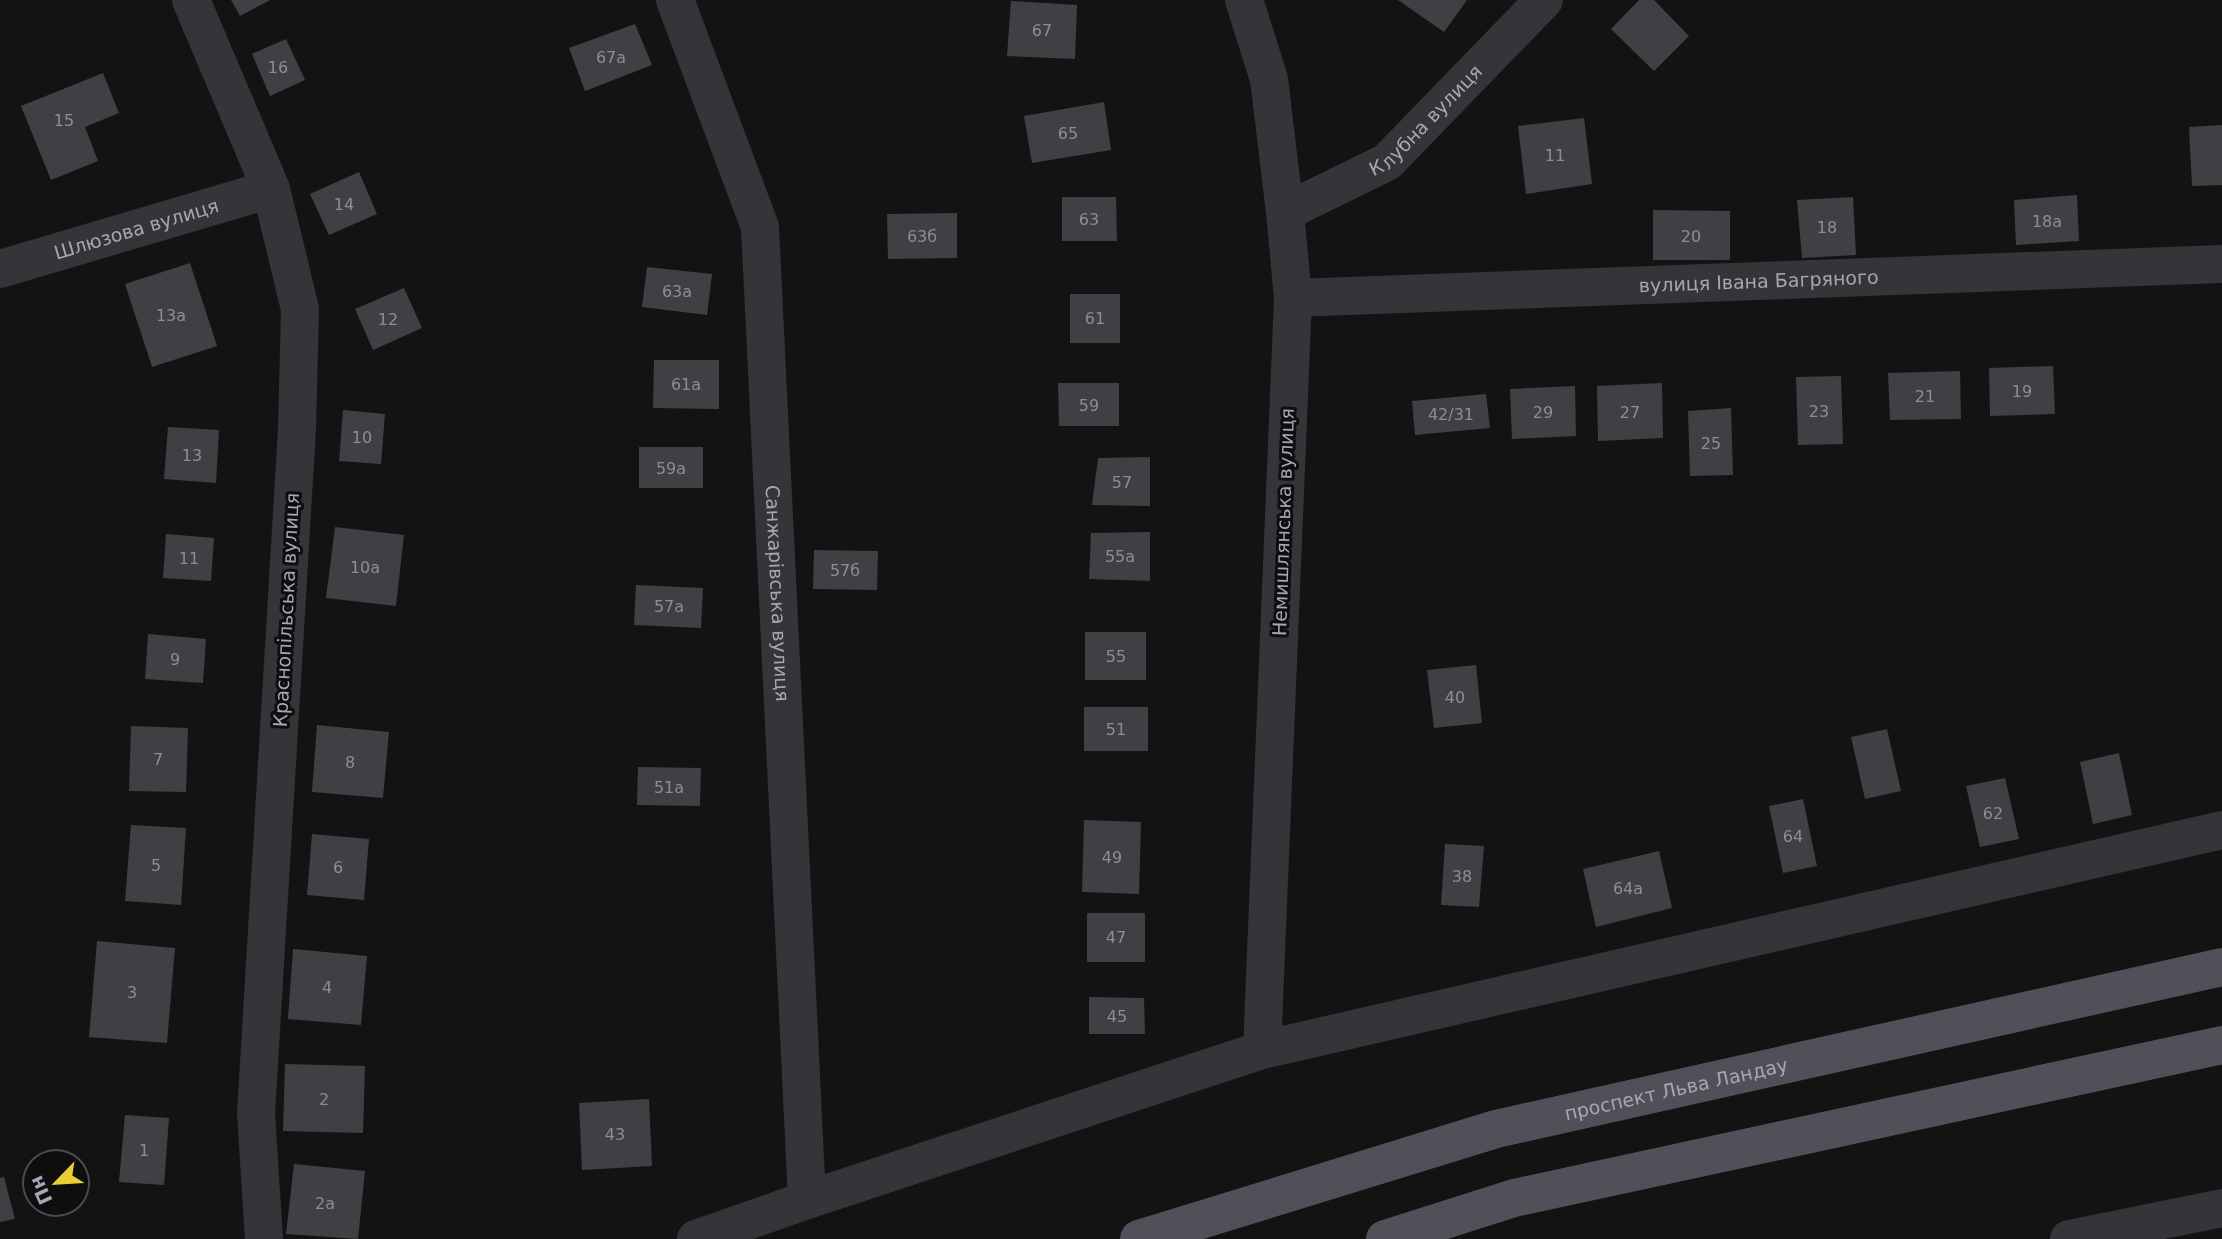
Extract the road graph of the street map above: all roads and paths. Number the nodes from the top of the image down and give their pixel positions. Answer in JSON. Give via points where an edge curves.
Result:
{"nodes":[{"id":1,"x":191,"y":0,"type":"edge"},
{"id":2,"x":675,"y":0,"type":"edge"},
{"id":3,"x":1244,"y":0,"type":"edge"},
{"id":4,"x":1544,"y":0,"type":"edge"},
{"id":5,"x":271,"y":188,"type":"junction"},
{"id":6,"x":1285,"y":212,"type":"junction"},
{"id":7,"x":2222,"y":264,"type":"edge"},
{"id":8,"x":0,"y":269,"type":"edge"},
{"id":9,"x":1293,"y":298,"type":"junction"},
{"id":10,"x":2222,"y":830,"type":"edge"},
{"id":11,"x":2222,"y":967,"type":"edge"},
{"id":12,"x":2222,"y":1045,"type":"edge"},
{"id":13,"x":1262,"y":1050,"type":"junction"},
{"id":14,"x":807,"y":1200,"type":"junction"},
{"id":15,"x":2222,"y":1208,"type":"edge"},
{"id":16,"x":264,"y":1239,"type":"edge"},
{"id":17,"x":696,"y":1239,"type":"edge"},
{"id":18,"x":1139,"y":1239,"type":"edge"},
{"id":19,"x":1385,"y":1239,"type":"edge"},
{"id":20,"x":2069,"y":1239,"type":"edge"}],
"edges":[{"from":1,"to":5,"type":"street","name":"Краснопільська вулиця"},
{"from":2,"to":14,"type":"street","name":"Санжарівська вулиця","via":[[760,227]]},
{"from":3,"to":6,"type":"street","name":"Немишлянська вулиця","via":[[1269,79]]},
{"from":4,"to":6,"type":"street","name":"Клубна вулиця","via":[[1387,162]]},
{"from":5,"to":8,"type":"street","name":"Шлюзова вулиця"},
{"from":5,"to":16,"type":"street","name":"Краснопільська вулиця","via":[[300,309],[297,429],[256,1114]]},
{"from":6,"to":9,"type":"street","name":"Немишлянська вулиця"},
{"from":7,"to":9,"type":"street","name":"вулиця Івана Багряного"},
{"from":9,"to":13,"type":"street","name":"Немишлянська вулиця"},
{"from":10,"to":13,"type":"street"},
{"from":11,"to":18,"type":"main road","name":"проспект Льва Ландау","via":[[1496,1129]]},
{"from":12,"to":19,"type":"main road","via":[[1514,1198]]},
{"from":13,"to":14,"type":"street"},
{"from":14,"to":17,"type":"street"},
{"from":15,"to":20,"type":"street"}]}
